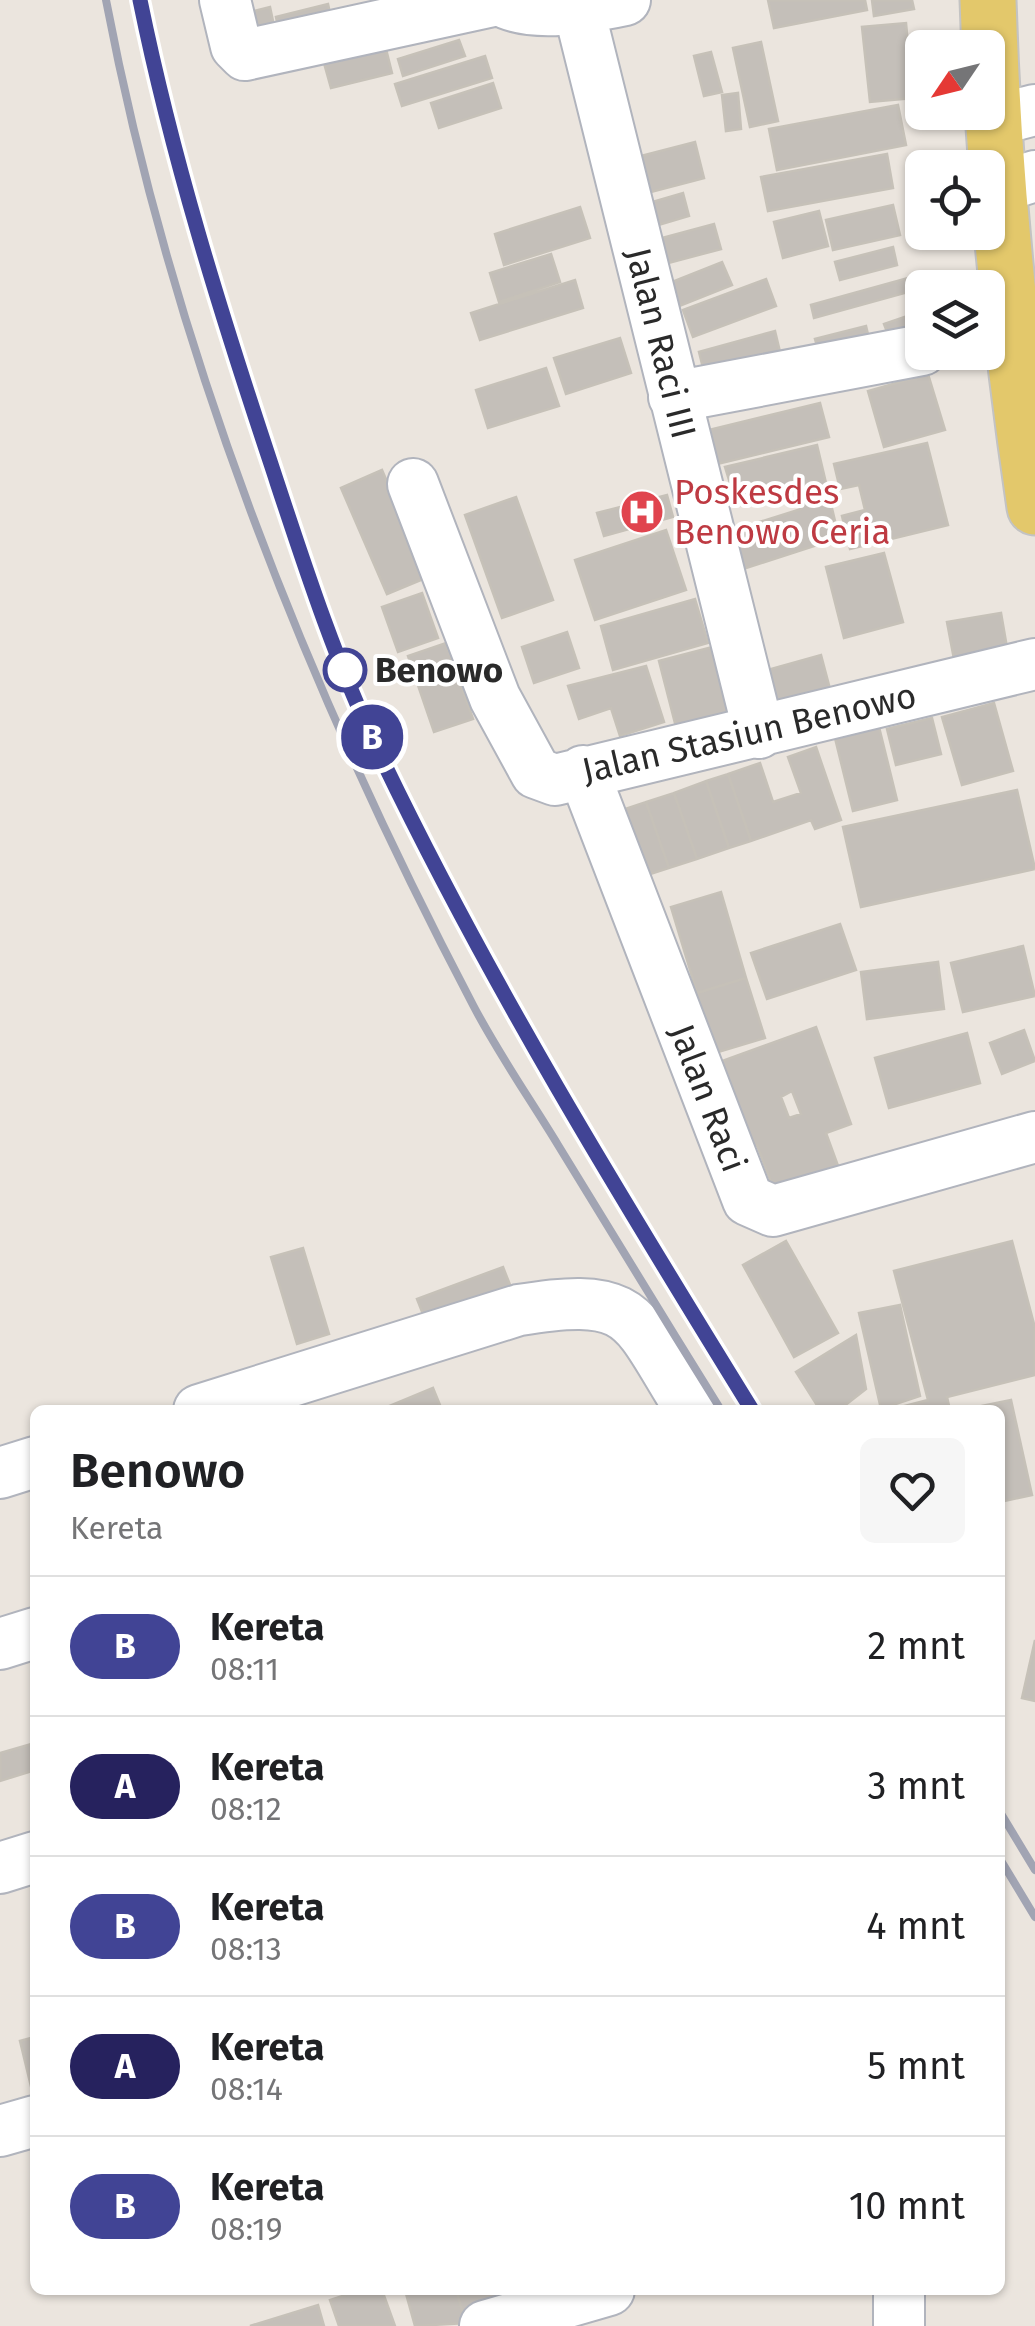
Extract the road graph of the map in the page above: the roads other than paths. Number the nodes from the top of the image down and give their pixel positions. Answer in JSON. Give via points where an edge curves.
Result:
{"nodes":[{"id":1,"x":225,"y":0,"type":"edge"},
{"id":2,"x":499,"y":0,"type":"edge"},
{"id":3,"x":988,"y":0,"type":"edge"},
{"id":4,"x":602,"y":5,"type":"edge"},
{"id":5,"x":1014,"y":116,"type":"edge"},
{"id":6,"x":1018,"y":182,"type":"edge"},
{"id":7,"x":1010,"y":316,"type":"edge"},
{"id":8,"x":905,"y":353,"type":"edge"},
{"id":9,"x":674,"y":397,"type":"junction"},
{"id":10,"x":1028,"y":409,"type":"edge"},
{"id":11,"x":413,"y":484,"type":"dead end"},
{"id":12,"x":1035,"y":507,"type":"edge"},
{"id":13,"x":1035,"y":664,"type":"edge"},
{"id":14,"x":759,"y":733,"type":"junction"},
{"id":15,"x":583,"y":772,"type":"junction"},
{"id":16,"x":1035,"y":1137,"type":"edge"},
{"id":17,"x":215,"y":1405,"type":"edge"},
{"id":18,"x":688,"y":1405,"type":"edge"},
{"id":19,"x":30,"y":1464,"type":"edge"},
{"id":20,"x":0,"y":1473,"type":"edge"},
{"id":21,"x":30,"y":1634,"type":"edge"},
{"id":22,"x":0,"y":1644,"type":"edge"},
{"id":23,"x":30,"y":1859,"type":"edge"},
{"id":24,"x":0,"y":1868,"type":"edge"},
{"id":25,"x":30,"y":2122,"type":"edge"},
{"id":26,"x":0,"y":2131,"type":"edge"},
{"id":27,"x":591,"y":2295,"type":"edge"},
{"id":28,"x":899,"y":2295,"type":"edge"},
{"id":29,"x":485,"y":2326,"type":"edge"},
{"id":30,"x":899,"y":2326,"type":"edge"}],
"edges":[{"from":1,"to":2,"type":"street","via":[[236,46],[245,56]]},
{"from":2,"to":4,"type":"street","via":[[512,6]]},
{"from":3,"to":5,"type":"main road"},
{"from":4,"to":9,"type":"street","name":"Jalan Raci III"},
{"from":5,"to":6,"type":"main road"},
{"from":6,"to":7,"type":"main road"},
{"from":7,"to":10,"type":"main road"},
{"from":8,"to":9,"type":"street"},
{"from":9,"to":14,"type":"street","name":"Jalan Raci III"},
{"from":10,"to":12,"type":"main road"},
{"from":11,"to":15,"type":"street","name":"Jalan Stasiun Benowo","via":[[496,698],[536,773],[555,780]]},
{"from":13,"to":14,"type":"street","name":"Jalan Stasiun Benowo"},
{"from":14,"to":15,"type":"street","name":"Jalan Stasiun Benowo"},
{"from":15,"to":16,"type":"street","name":"Jalan Raci","via":[[748,1200],[774,1211]]},
{"from":17,"to":18,"type":"street","via":[[519,1310],[571,1302],[612,1307],[632,1318]]},
{"from":19,"to":20,"type":"street"},
{"from":21,"to":22,"type":"street"},
{"from":23,"to":24,"type":"street"},
{"from":25,"to":26,"type":"street"},
{"from":27,"to":29,"type":"street"},
{"from":28,"to":30,"type":"street"}]}
